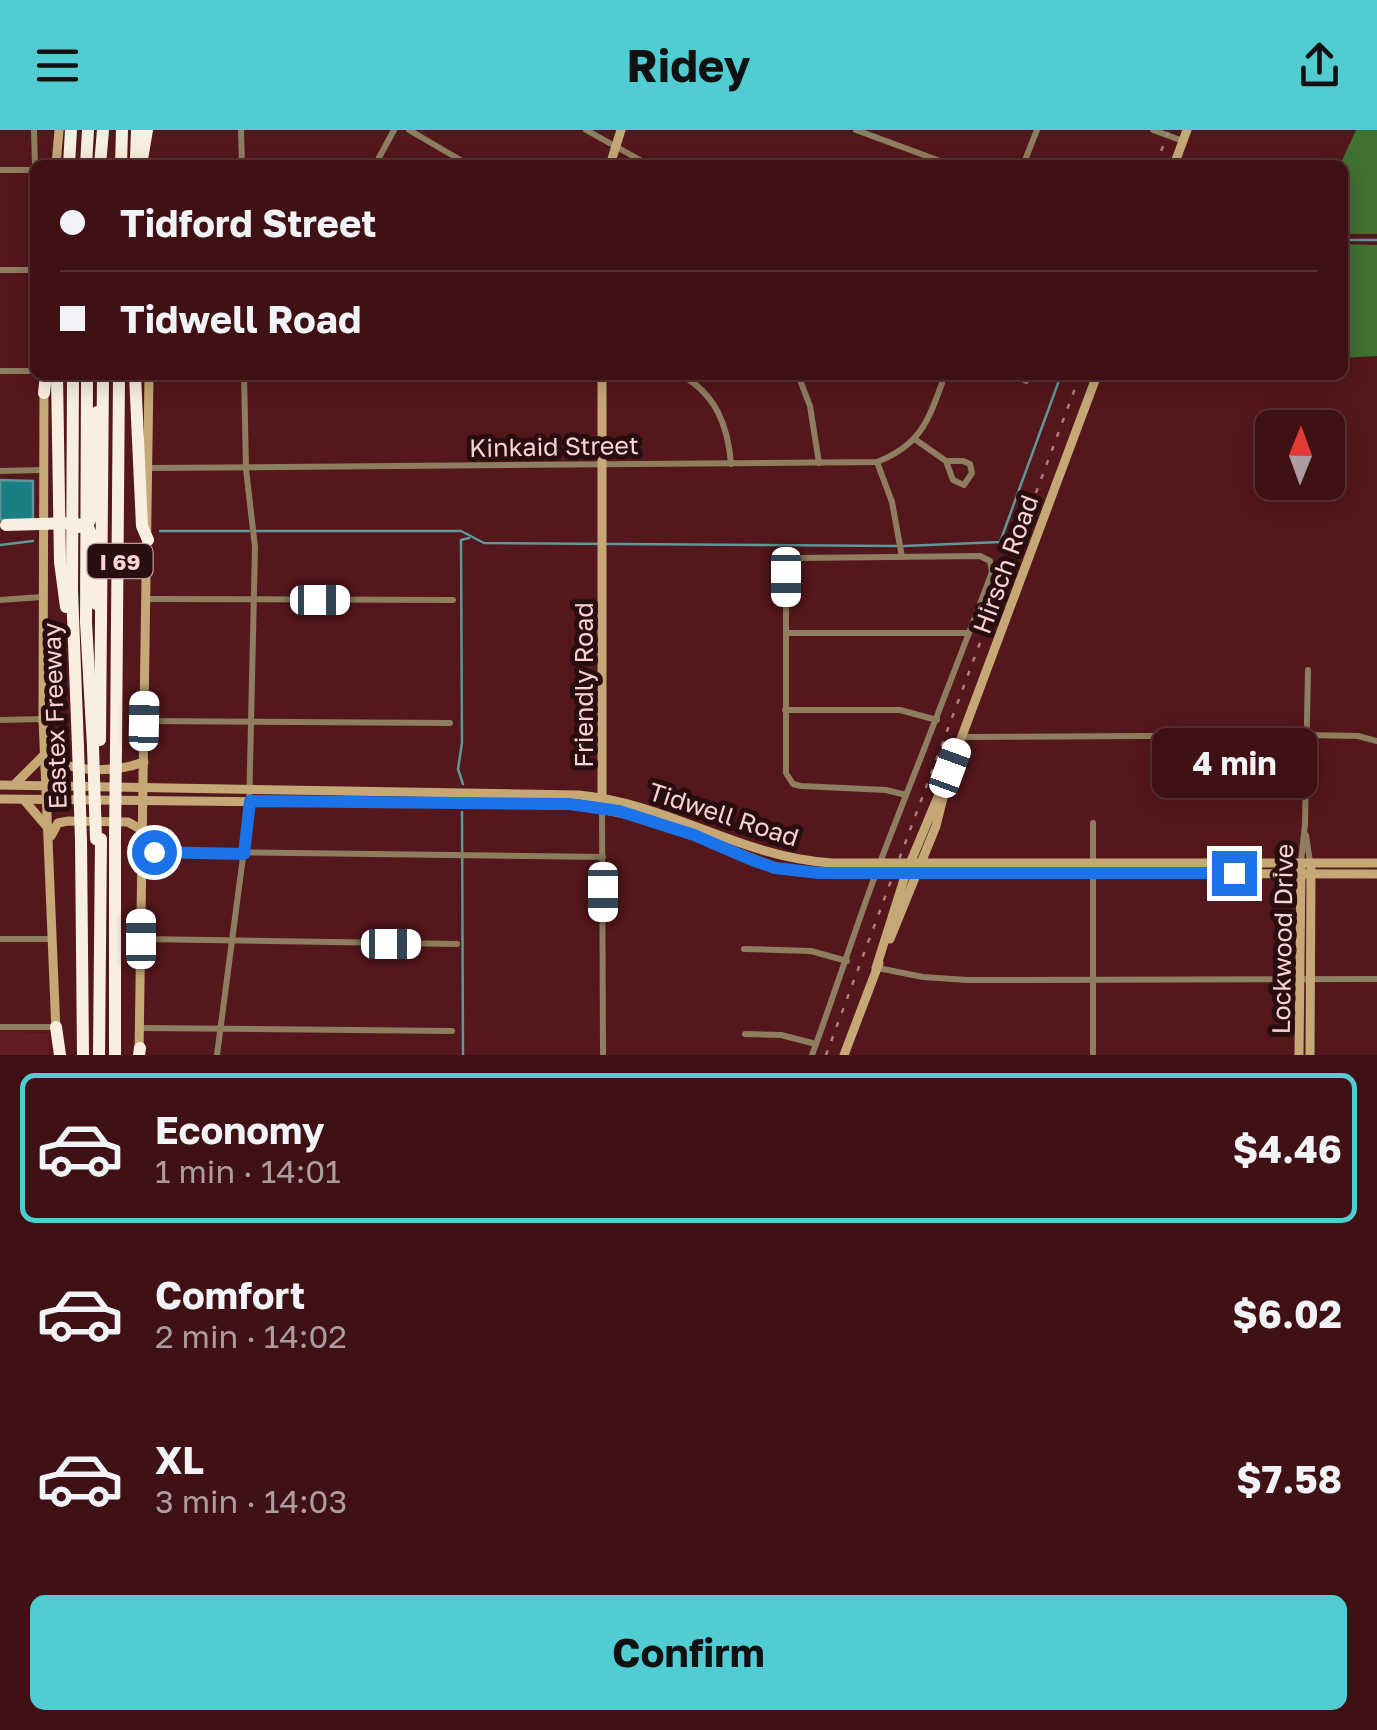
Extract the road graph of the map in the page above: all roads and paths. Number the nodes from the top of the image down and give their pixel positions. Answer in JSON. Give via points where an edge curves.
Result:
{"nodes":[{"id":1,"x":34,"y":130,"type":"edge"},
{"id":2,"x":59,"y":130,"type":"edge"},
{"id":3,"x":71,"y":130,"type":"edge"},
{"id":4,"x":105,"y":130,"type":"edge"},
{"id":5,"x":122,"y":130,"type":"edge"},
{"id":6,"x":137,"y":130,"type":"edge"},
{"id":7,"x":148,"y":130,"type":"edge"},
{"id":8,"x":242,"y":130,"type":"edge"},
{"id":9,"x":394,"y":130,"type":"edge"},
{"id":10,"x":409,"y":130,"type":"edge"},
{"id":11,"x":586,"y":130,"type":"edge"},
{"id":12,"x":621,"y":130,"type":"edge"},
{"id":13,"x":856,"y":130,"type":"edge"},
{"id":14,"x":1037,"y":130,"type":"edge"},
{"id":15,"x":1152,"y":130,"type":"edge"},
{"id":16,"x":1187,"y":130,"type":"edge"},
{"id":17,"x":88,"y":134,"type":"edge"},
{"id":18,"x":1182,"y":141,"type":"junction"},
{"id":19,"x":616,"y":146,"type":"junction"},
{"id":20,"x":35,"y":160,"type":"edge"},
{"id":21,"x":70,"y":160,"type":"edge"},
{"id":22,"x":72,"y":160,"type":"edge"},
{"id":23,"x":74,"y":160,"type":"edge"},
{"id":24,"x":102,"y":160,"type":"edge"},
{"id":25,"x":121,"y":160,"type":"edge"},
{"id":26,"x":140,"y":160,"type":"edge"},
{"id":27,"x":142,"y":160,"type":"edge"},
{"id":28,"x":242,"y":160,"type":"edge"},
{"id":29,"x":378,"y":160,"type":"edge"},
{"id":30,"x":460,"y":160,"type":"edge"},
{"id":31,"x":612,"y":160,"type":"edge"},
{"id":32,"x":640,"y":160,"type":"edge"},
{"id":33,"x":937,"y":160,"type":"edge"},
{"id":34,"x":1026,"y":160,"type":"edge"},
{"id":35,"x":1176,"y":160,"type":"edge"},
{"id":36,"x":30,"y":167,"type":"edge"},
{"id":37,"x":0,"y":170,"type":"edge"},
{"id":38,"x":0,"y":270,"type":"edge"},
{"id":39,"x":30,"y":270,"type":"edge"},
{"id":40,"x":0,"y":370,"type":"edge"},
{"id":41,"x":30,"y":371,"type":"edge"},
{"id":42,"x":45,"y":380,"type":"edge"},
{"id":43,"x":57,"y":380,"type":"edge"},
{"id":44,"x":73,"y":380,"type":"edge"},
{"id":45,"x":95,"y":380,"type":"edge"},
{"id":46,"x":95,"y":380,"type":"edge"},
{"id":47,"x":119,"y":380,"type":"edge"},
{"id":48,"x":135,"y":380,"type":"edge"},
{"id":49,"x":149,"y":380,"type":"edge"},
{"id":50,"x":244,"y":380,"type":"edge"},
{"id":51,"x":602,"y":380,"type":"edge"},
{"id":52,"x":688,"y":380,"type":"edge"},
{"id":53,"x":800,"y":380,"type":"edge"},
{"id":54,"x":943,"y":380,"type":"edge"},
{"id":55,"x":1095,"y":380,"type":"edge"},
{"id":56,"x":44,"y":393,"type":"joint"},
{"id":57,"x":916,"y":440,"type":"junction"},
{"id":58,"x":946,"y":461,"type":"junction"},
{"id":59,"x":877,"y":462,"type":"junction"},
{"id":60,"x":819,"y":463,"type":"junction"},
{"id":61,"x":731,"y":464,"type":"junction"},
{"id":62,"x":603,"y":465,"type":"junction"},
{"id":63,"x":150,"y":468,"type":"junction"},
{"id":64,"x":246,"y":469,"type":"junction"},
{"id":65,"x":0,"y":470,"type":"edge"},
{"id":66,"x":42,"y":470,"type":"junction"},
{"id":67,"x":76,"y":525,"type":"junction"},
{"id":68,"x":3,"y":527,"type":"edge"},
{"id":69,"x":148,"y":540,"type":"junction"},
{"id":70,"x":902,"y":554,"type":"junction"},
{"id":71,"x":42,"y":597,"type":"junction"},
{"id":72,"x":147,"y":599,"type":"junction"},
{"id":73,"x":0,"y":600,"type":"edge"},
{"id":74,"x":253,"y":600,"type":"junction"},
{"id":75,"x":453,"y":600,"type":"dead end"},
{"id":76,"x":786,"y":632,"type":"junction"},
{"id":77,"x":969,"y":633,"type":"junction"},
{"id":78,"x":72,"y":636,"type":"junction"},
{"id":79,"x":1308,"y":670,"type":"dead end"},
{"id":80,"x":785,"y":710,"type":"junction"},
{"id":81,"x":0,"y":720,"type":"edge"},
{"id":82,"x":43,"y":720,"type":"junction"},
{"id":83,"x":937,"y":720,"type":"junction"},
{"id":84,"x":144,"y":721,"type":"junction"},
{"id":85,"x":251,"y":721,"type":"junction"},
{"id":86,"x":450,"y":722,"type":"dead end"},
{"id":87,"x":1308,"y":734,"type":"junction"},
{"id":88,"x":962,"y":737,"type":"junction"},
{"id":89,"x":1377,"y":741,"type":"edge"},
{"id":90,"x":96,"y":747,"type":"junction"},
{"id":91,"x":45,"y":754,"type":"junction"},
{"id":92,"x":144,"y":762,"type":"junction"},
{"id":93,"x":0,"y":785,"type":"edge"},
{"id":94,"x":14,"y":785,"type":"junction"},
{"id":95,"x":46,"y":785,"type":"junction"},
{"id":96,"x":143,"y":786,"type":"junction"},
{"id":97,"x":250,"y":788,"type":"junction"},
{"id":98,"x":340,"y":789,"type":"junction"},
{"id":99,"x":906,"y":796,"type":"junction"},
{"id":100,"x":506,"y":798,"type":"junction"},
{"id":101,"x":0,"y":799,"type":"edge"},
{"id":102,"x":24,"y":800,"type":"junction"},
{"id":103,"x":47,"y":800,"type":"junction"},
{"id":104,"x":143,"y":800,"type":"junction"},
{"id":105,"x":250,"y":801,"type":"junction"},
{"id":106,"x":602,"y":802,"type":"junction"},
{"id":107,"x":340,"y":804,"type":"junction"},
{"id":108,"x":1092,"y":823,"type":"dead end"},
{"id":109,"x":142,"y":830,"type":"junction"},
{"id":110,"x":50,"y":834,"type":"junction"},
{"id":111,"x":98,"y":839,"type":"junction"},
{"id":112,"x":142,"y":852,"type":"junction"},
{"id":113,"x":244,"y":854,"type":"junction"},
{"id":114,"x":603,"y":857,"type":"junction"},
{"id":115,"x":1377,"y":863,"type":"edge"},
{"id":116,"x":914,"y":868,"type":"junction"},
{"id":117,"x":1094,"y":868,"type":"junction"},
{"id":118,"x":1306,"y":868,"type":"junction"},
{"id":119,"x":878,"y":869,"type":"junction"},
{"id":120,"x":1377,"y":874,"type":"edge"},
{"id":121,"x":0,"y":938,"type":"edge"},
{"id":122,"x":52,"y":939,"type":"junction"},
{"id":123,"x":141,"y":939,"type":"junction"},
{"id":124,"x":233,"y":942,"type":"junction"},
{"id":125,"x":458,"y":944,"type":"dead end"},
{"id":126,"x":744,"y":949,"type":"dead end"},
{"id":127,"x":847,"y":961,"type":"junction"},
{"id":128,"x":876,"y":968,"type":"junction"},
{"id":129,"x":1299,"y":978,"type":"junction"},
{"id":130,"x":1311,"y":978,"type":"junction"},
{"id":131,"x":1093,"y":979,"type":"junction"},
{"id":132,"x":1377,"y":979,"type":"edge"},
{"id":133,"x":0,"y":1026,"type":"edge"},
{"id":134,"x":56,"y":1027,"type":"junction"},
{"id":135,"x":140,"y":1028,"type":"junction"},
{"id":136,"x":220,"y":1028,"type":"junction"},
{"id":137,"x":452,"y":1031,"type":"dead end"},
{"id":138,"x":745,"y":1034,"type":"dead end"},
{"id":139,"x":816,"y":1044,"type":"junction"},
{"id":140,"x":139,"y":1053,"type":"edge"},
{"id":141,"x":58,"y":1055,"type":"edge"},
{"id":142,"x":83,"y":1055,"type":"edge"},
{"id":143,"x":99,"y":1055,"type":"edge"},
{"id":144,"x":115,"y":1055,"type":"edge"},
{"id":145,"x":217,"y":1055,"type":"edge"},
{"id":146,"x":603,"y":1055,"type":"edge"},
{"id":147,"x":812,"y":1055,"type":"edge"},
{"id":148,"x":844,"y":1055,"type":"edge"},
{"id":149,"x":1093,"y":1055,"type":"edge"},
{"id":150,"x":1299,"y":1055,"type":"edge"},
{"id":151,"x":1310,"y":1055,"type":"edge"}],
"edges":[{"from":1,"to":20,"type":"street"},
{"from":2,"to":21,"type":"main road"},
{"from":3,"to":22,"type":"highway"},
{"from":4,"to":24,"type":"highway"},
{"from":5,"to":25,"type":"highway"},
{"from":6,"to":26,"type":"highway"},
{"from":7,"to":27,"type":"highway"},
{"from":8,"to":28,"type":"street"},
{"from":9,"to":29,"type":"street"},
{"from":10,"to":30,"type":"street"},
{"from":11,"to":19,"type":"street"},
{"from":12,"to":19,"type":"main road"},
{"from":13,"to":33,"type":"street"},
{"from":14,"to":34,"type":"street"},
{"from":15,"to":18,"type":"street"},
{"from":16,"to":18,"type":"main road"},
{"from":17,"to":23,"type":"highway"},
{"from":18,"to":35,"type":"main road"},
{"from":19,"to":31,"type":"main road"},
{"from":19,"to":32,"type":"street"},
{"from":36,"to":37,"type":"street"},
{"from":38,"to":39,"type":"street"},
{"from":40,"to":41,"type":"street"},
{"from":42,"to":56,"type":"highway"},
{"from":43,"to":78,"type":"highway","via":[[60,562]]},
{"from":44,"to":78,"type":"highway","name":"Eastex Freeway","number":"I 69"},
{"from":45,"to":67,"type":"highway","bridge":true,"via":[[96,506],[94,517]]},
{"from":46,"to":90,"type":"highway","name":"Eastex Freeway","via":[[86,622]]},
{"from":47,"to":111,"type":"highway","name":"Eastex Freeway","number":"I 69","bridge":true,"via":[[116,748]]},
{"from":48,"to":69,"type":"highway"},
{"from":49,"to":63,"type":"main road"},
{"from":50,"to":64,"type":"street"},
{"from":51,"to":62,"type":"main road","name":"Friendly Road"},
{"from":52,"to":61,"type":"street","via":[[717,408]]},
{"from":53,"to":60,"type":"street"},
{"from":54,"to":57,"type":"street"},
{"from":55,"to":88,"type":"main road","name":"Hirsch Road"},
{"from":56,"to":66,"type":"main road"},
{"from":57,"to":58,"type":"street"},
{"from":57,"to":59,"type":"street","name":"Kinkaid Street"},
{"from":58,"to":58,"type":"street","via":[[953,480],[965,484],[970,464]]},
{"from":59,"to":60,"type":"street","name":"Kinkaid Street"},
{"from":59,"to":70,"type":"street"},
{"from":60,"to":61,"type":"street","name":"Kinkaid Street"},
{"from":61,"to":62,"type":"street","name":"Kinkaid Street"},
{"from":62,"to":64,"type":"street","name":"Kinkaid Street"},
{"from":62,"to":106,"type":"main road","name":"Friendly Road"},
{"from":63,"to":64,"type":"street","name":"Kinkaid Street"},
{"from":63,"to":69,"type":"main road"},
{"from":64,"to":74,"type":"street"},
{"from":65,"to":66,"type":"street"},
{"from":66,"to":71,"type":"main road"},
{"from":67,"to":68,"type":"highway","bridge":true},
{"from":67,"to":90,"type":"highway","bridge":true,"via":[[90,539]]},
{"from":69,"to":72,"type":"main road"},
{"from":70,"to":76,"type":"street","via":[[799,558],[788,570]]},
{"from":70,"to":77,"type":"street","via":[[990,561]]},
{"from":71,"to":73,"type":"street"},
{"from":71,"to":82,"type":"main road"},
{"from":72,"to":74,"type":"street"},
{"from":72,"to":84,"type":"main road"},
{"from":74,"to":75,"type":"street"},
{"from":74,"to":85,"type":"street"},
{"from":76,"to":77,"type":"street"},
{"from":76,"to":80,"type":"street"},
{"from":77,"to":83,"type":"street"},
{"from":78,"to":111,"type":"highway","name":"Eastex Freeway","number":"I 69","bridge":true,"via":[[78,747]]},
{"from":79,"to":87,"type":"street","name":"Lockwood Drive"},
{"from":80,"to":83,"type":"street","via":[[900,710]]},
{"from":80,"to":99,"type":"street","via":[[786,773],[793,784]]},
{"from":81,"to":82,"type":"street"},
{"from":82,"to":91,"type":"main road"},
{"from":83,"to":99,"type":"street"},
{"from":84,"to":85,"type":"street"},
{"from":84,"to":92,"type":"main road"},
{"from":85,"to":86,"type":"street"},
{"from":85,"to":97,"type":"street"},
{"from":87,"to":88,"type":"street"},
{"from":87,"to":89,"type":"street"},
{"from":87,"to":118,"type":"street","name":"Lockwood Drive"},
{"from":88,"to":116,"type":"main road","name":"Hirsch Road","via":[[936,826]]},
{"from":90,"to":111,"type":"highway","name":"Eastex Freeway","number":"I 69","bridge":true},
{"from":91,"to":92,"type":"main road","via":[[70,768]]},
{"from":91,"to":94,"type":"main road"},
{"from":91,"to":95,"type":"main road"},
{"from":92,"to":96,"type":"main road"},
{"from":93,"to":94,"type":"main road","name":"Tidwell Road"},
{"from":94,"to":95,"type":"main road","name":"Tidwell Road"},
{"from":95,"to":96,"type":"main road","name":"Tidwell Road"},
{"from":95,"to":103,"type":"main road"},
{"from":96,"to":97,"type":"main road","name":"Tidwell Road"},
{"from":96,"to":104,"type":"main road"},
{"from":97,"to":98,"type":"main road","name":"Tidwell Road"},
{"from":97,"to":105,"type":"street"},
{"from":98,"to":100,"type":"main road","name":"Tidwell Road"},
{"from":98,"to":107,"type":"main road"},
{"from":99,"to":119,"type":"street"},
{"from":100,"to":106,"type":"main road","name":"Tidwell Road"},
{"from":100,"to":107,"type":"main road","name":"Tidwell Road"},
{"from":101,"to":102,"type":"main road","name":"Tidwell Road"},
{"from":102,"to":103,"type":"main road","name":"Tidwell Road"},
{"from":102,"to":110,"type":"main road"},
{"from":103,"to":104,"type":"main road","name":"Tidwell Road"},
{"from":103,"to":110,"type":"main road"},
{"from":104,"to":105,"type":"main road","name":"Tidwell Road"},
{"from":104,"to":109,"type":"main road"},
{"from":105,"to":107,"type":"main road","name":"Tidwell Road"},
{"from":105,"to":113,"type":"street"},
{"from":106,"to":114,"type":"street","name":"Friendly Road"},
{"from":106,"to":119,"type":"main road","name":"Tidwell Road","via":[[695,831],[752,860]]},
{"from":108,"to":117,"type":"street"},
{"from":109,"to":110,"type":"main road","via":[[128,822],[68,821]]},
{"from":109,"to":112,"type":"main road"},
{"from":110,"to":122,"type":"main road"},
{"from":111,"to":142,"type":"highway","name":"Eastex Freeway","number":"I 69"},
{"from":111,"to":143,"type":"highway","name":"Eastex Freeway","number":"I 69"},
{"from":111,"to":144,"type":"highway","name":"Eastex Freeway","number":"I 69"},
{"from":112,"to":113,"type":"street"},
{"from":112,"to":123,"type":"main road"},
{"from":113,"to":114,"type":"street"},
{"from":113,"to":124,"type":"street"},
{"from":114,"to":146,"type":"street","name":"Friendly Road"},
{"from":115,"to":118,"type":"main road","name":"Tidwell Road"},
{"from":116,"to":117,"type":"main road","name":"Tidwell Road"},
{"from":116,"to":119,"type":"main road","name":"Tidwell Road"},
{"from":116,"to":128,"type":"main road","name":"Hirsch Road"},
{"from":117,"to":118,"type":"main road","name":"Tidwell Road"},
{"from":117,"to":131,"type":"street"},
{"from":118,"to":120,"type":"main road","name":"Tidwell Road"},
{"from":118,"to":129,"type":"main road","name":"Lockwood Drive"},
{"from":118,"to":130,"type":"main road","name":"Lockwood Drive"},
{"from":119,"to":127,"type":"street"},
{"from":121,"to":122,"type":"street"},
{"from":122,"to":134,"type":"main road"},
{"from":123,"to":124,"type":"street"},
{"from":123,"to":135,"type":"main road"},
{"from":124,"to":125,"type":"street"},
{"from":124,"to":136,"type":"street"},
{"from":126,"to":127,"type":"street"},
{"from":127,"to":139,"type":"street"},
{"from":128,"to":131,"type":"street","via":[[966,980]]},
{"from":128,"to":148,"type":"main road","name":"Hirsch Road"},
{"from":129,"to":130,"type":"street"},
{"from":129,"to":131,"type":"street"},
{"from":129,"to":150,"type":"main road","name":"Lockwood Drive"},
{"from":130,"to":132,"type":"street"},
{"from":130,"to":151,"type":"main road","name":"Lockwood Drive"},
{"from":131,"to":149,"type":"street"},
{"from":133,"to":134,"type":"street"},
{"from":134,"to":141,"type":"highway"},
{"from":135,"to":136,"type":"street"},
{"from":135,"to":140,"type":"main road"},
{"from":136,"to":137,"type":"street"},
{"from":136,"to":145,"type":"street"},
{"from":138,"to":139,"type":"street","via":[[781,1034]]},
{"from":139,"to":147,"type":"street"}]}
